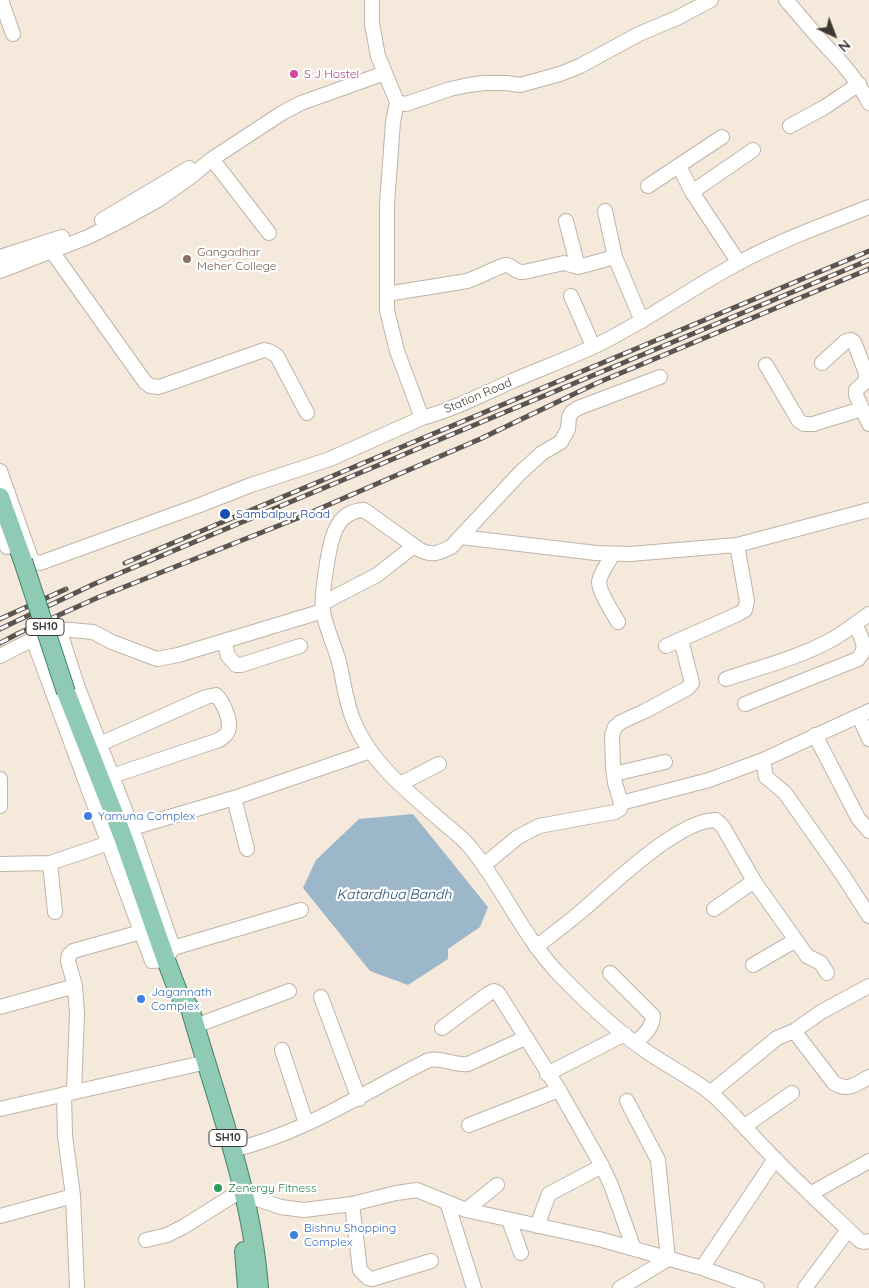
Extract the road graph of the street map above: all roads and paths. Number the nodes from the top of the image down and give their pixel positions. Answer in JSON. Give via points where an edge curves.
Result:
{"nodes":[{"id":1,"x":0,"y":0,"type":"edge"},
{"id":2,"x":372,"y":0,"type":"edge"},
{"id":3,"x":711,"y":0,"type":"edge"},
{"id":4,"x":786,"y":0,"type":"edge"},
{"id":5,"x":13,"y":34,"type":"dead end"},
{"id":6,"x":385,"y":73,"type":"junction"},
{"id":7,"x":864,"y":87,"type":"edge"},
{"id":8,"x":397,"y":102,"type":"junction"},
{"id":9,"x":869,"y":103,"type":"edge"},
{"id":10,"x":790,"y":126,"type":"dead end"},
{"id":11,"x":722,"y":137,"type":"dead end"},
{"id":12,"x":753,"y":150,"type":"dead end"},
{"id":13,"x":212,"y":159,"type":"junction"},
{"id":14,"x":679,"y":166,"type":"junction"},
{"id":15,"x":648,"y":186,"type":"dead end"},
{"id":16,"x":692,"y":192,"type":"junction"},
{"id":17,"x":869,"y":207,"type":"edge"},
{"id":18,"x":605,"y":211,"type":"dead end"},
{"id":19,"x":566,"y":221,"type":"dead end"},
{"id":20,"x":269,"y":233,"type":"dead end"},
{"id":21,"x":51,"y":250,"type":"junction"},
{"id":22,"x":0,"y":258,"type":"edge"},
{"id":23,"x":614,"y":258,"type":"junction"},
{"id":24,"x":739,"y":263,"type":"junction"},
{"id":25,"x":578,"y":267,"type":"junction"},
{"id":26,"x":0,"y":271,"type":"edge"},
{"id":27,"x":387,"y":294,"type":"junction"},
{"id":28,"x":571,"y":296,"type":"dead end"},
{"id":29,"x":642,"y":321,"type":"junction"},
{"id":30,"x":593,"y":346,"type":"junction"},
{"id":31,"x":822,"y":363,"type":"dead end"},
{"id":32,"x":766,"y":365,"type":"dead end"},
{"id":33,"x":660,"y":377,"type":"dead end"},
{"id":34,"x":862,"y":408,"type":"junction"},
{"id":35,"x":307,"y":413,"type":"dead end"},
{"id":36,"x":422,"y":418,"type":"junction"},
{"id":37,"x":869,"y":424,"type":"edge"},
{"id":38,"x":0,"y":471,"type":"edge"},
{"id":39,"x":0,"y":497,"type":"edge"},
{"id":40,"x":869,"y":511,"type":"edge"},
{"id":41,"x":0,"y":528,"type":"edge"},
{"id":42,"x":461,"y":537,"type":"junction"},
{"id":43,"x":737,"y":545,"type":"junction"},
{"id":44,"x":414,"y":546,"type":"junction"},
{"id":45,"x":7,"y":547,"type":"dead end"},
{"id":46,"x":613,"y":554,"type":"junction"},
{"id":47,"x":323,"y":607,"type":"junction"},
{"id":48,"x":869,"y":614,"type":"edge"},
{"id":49,"x":618,"y":622,"type":"dead end"},
{"id":50,"x":855,"y":624,"type":"junction"},
{"id":51,"x":59,"y":629,"type":"junction"},
{"id":52,"x":33,"y":639,"type":"junction"},
{"id":53,"x":681,"y":640,"type":"junction"},
{"id":54,"x":224,"y":641,"type":"junction"},
{"id":55,"x":300,"y":646,"type":"dead end"},
{"id":56,"x":666,"y":646,"type":"dead end"},
{"id":57,"x":0,"y":656,"type":"edge"},
{"id":58,"x":726,"y":679,"type":"dead end"},
{"id":59,"x":745,"y":704,"type":"dead end"},
{"id":60,"x":864,"y":713,"type":"edge"},
{"id":61,"x":815,"y":735,"type":"junction"},
{"id":62,"x":869,"y":739,"type":"edge"},
{"id":63,"x":100,"y":744,"type":"junction"},
{"id":64,"x":371,"y":751,"type":"junction"},
{"id":65,"x":763,"y":760,"type":"junction"},
{"id":66,"x":665,"y":762,"type":"dead end"},
{"id":67,"x":439,"y":764,"type":"dead end"},
{"id":68,"x":614,"y":774,"type":"junction"},
{"id":69,"x":112,"y":776,"type":"junction"},
{"id":70,"x":0,"y":779,"type":"edge"},
{"id":71,"x":400,"y":784,"type":"junction"},
{"id":72,"x":234,"y":798,"type":"junction"},
{"id":73,"x":621,"y":803,"type":"junction"},
{"id":74,"x":0,"y":806,"type":"edge"},
{"id":75,"x":132,"y":828,"type":"junction"},
{"id":76,"x":869,"y":831,"type":"edge"},
{"id":77,"x":109,"y":843,"type":"junction"},
{"id":78,"x":247,"y":849,"type":"dead end"},
{"id":79,"x":50,"y":863,"type":"junction"},
{"id":80,"x":0,"y":864,"type":"edge"},
{"id":81,"x":484,"y":865,"type":"junction"},
{"id":82,"x":754,"y":881,"type":"junction"},
{"id":83,"x":714,"y":909,"type":"dead end"},
{"id":84,"x":301,"y":910,"type":"dead end"},
{"id":85,"x":56,"y":912,"type":"dead end"},
{"id":86,"x":869,"y":916,"type":"edge"},
{"id":87,"x":140,"y":932,"type":"junction"},
{"id":88,"x":796,"y":940,"type":"junction"},
{"id":89,"x":536,"y":947,"type":"junction"},
{"id":90,"x":166,"y":950,"type":"junction"},
{"id":91,"x":753,"y":964,"type":"dead end"},
{"id":92,"x":610,"y":973,"type":"dead end"},
{"id":93,"x":827,"y":973,"type":"dead end"},
{"id":94,"x":74,"y":986,"type":"junction"},
{"id":95,"x":869,"y":986,"type":"edge"},
{"id":96,"x":289,"y":991,"type":"dead end"},
{"id":97,"x":179,"y":994,"type":"junction"},
{"id":98,"x":321,"y":997,"type":"dead end"},
{"id":99,"x":0,"y":1007,"type":"edge"},
{"id":100,"x":195,"y":1026,"type":"junction"},
{"id":101,"x":442,"y":1028,"type":"dead end"},
{"id":102,"x":794,"y":1030,"type":"junction"},
{"id":103,"x":525,"y":1038,"type":"junction"},
{"id":104,"x":630,"y":1038,"type":"junction"},
{"id":105,"x":282,"y":1050,"type":"dead end"},
{"id":106,"x":198,"y":1064,"type":"junction"},
{"id":107,"x":548,"y":1074,"type":"junction"},
{"id":108,"x":869,"y":1077,"type":"edge"},
{"id":109,"x":559,"y":1090,"type":"junction"},
{"id":110,"x":69,"y":1093,"type":"junction"},
{"id":111,"x":710,"y":1093,"type":"junction"},
{"id":112,"x":792,"y":1093,"type":"dead end"},
{"id":113,"x":359,"y":1098,"type":"junction"},
{"id":114,"x":627,"y":1101,"type":"dead end"},
{"id":115,"x":0,"y":1109,"type":"edge"},
{"id":116,"x":306,"y":1123,"type":"junction"},
{"id":117,"x":469,"y":1125,"type":"dead end"},
{"id":118,"x":745,"y":1126,"type":"junction"},
{"id":119,"x":232,"y":1150,"type":"junction"},
{"id":120,"x":775,"y":1159,"type":"junction"},
{"id":121,"x":869,"y":1161,"type":"edge"},
{"id":122,"x":602,"y":1166,"type":"junction"},
{"id":123,"x":497,"y":1185,"type":"dead end"},
{"id":124,"x":810,"y":1194,"type":"junction"},
{"id":125,"x":240,"y":1195,"type":"junction"},
{"id":126,"x":73,"y":1196,"type":"junction"},
{"id":127,"x":447,"y":1202,"type":"junction"},
{"id":128,"x":352,"y":1204,"type":"junction"},
{"id":129,"x":466,"y":1210,"type":"junction"},
{"id":130,"x":0,"y":1216,"type":"edge"},
{"id":131,"x":508,"y":1220,"type":"junction"},
{"id":132,"x":537,"y":1226,"type":"junction"},
{"id":133,"x":848,"y":1230,"type":"junction"},
{"id":134,"x":146,"y":1240,"type":"dead end"},
{"id":135,"x":869,"y":1241,"type":"edge"},
{"id":136,"x":634,"y":1249,"type":"junction"},
{"id":137,"x":521,"y":1253,"type":"dead end"},
{"id":138,"x":668,"y":1259,"type":"junction"},
{"id":139,"x":431,"y":1262,"type":"dead end"},
{"id":140,"x":702,"y":1268,"type":"junction"},
{"id":141,"x":77,"y":1288,"type":"edge"},
{"id":142,"x":247,"y":1288,"type":"edge"},
{"id":143,"x":259,"y":1288,"type":"edge"},
{"id":144,"x":474,"y":1288,"type":"edge"},
{"id":145,"x":620,"y":1288,"type":"edge"},
{"id":146,"x":757,"y":1288,"type":"edge"},
{"id":147,"x":805,"y":1288,"type":"edge"}],
"edges":[{"from":1,"to":5,"type":"street"},
{"from":2,"to":6,"type":"street","via":[[372,24]]},
{"from":3,"to":8,"type":"street","via":[[560,74],[520,85],[484,82],[406,104]]},
{"from":4,"to":7,"type":"street"},
{"from":6,"to":8,"type":"street"},
{"from":6,"to":13,"type":"street","via":[[300,103]]},
{"from":7,"to":9,"type":"street"},
{"from":7,"to":10,"type":"street"},
{"from":8,"to":27,"type":"street","via":[[386,204]]},
{"from":11,"to":14,"type":"street"},
{"from":12,"to":16,"type":"street"},
{"from":13,"to":20,"type":"street"},
{"from":13,"to":21,"type":"street","via":[[202,170],[158,200],[88,237]]},
{"from":13,"to":22,"type":"street","via":[[191,166],[85,229]]},
{"from":14,"to":15,"type":"street"},
{"from":14,"to":16,"type":"street"},
{"from":16,"to":24,"type":"street"},
{"from":17,"to":24,"type":"street","name":"Station Road","via":[[808,230]]},
{"from":18,"to":23,"type":"street"},
{"from":19,"to":25,"type":"street"},
{"from":21,"to":26,"type":"street"},
{"from":21,"to":35,"type":"street","via":[[150,386],[159,387],[269,350],[277,356]]},
{"from":23,"to":25,"type":"street"},
{"from":23,"to":29,"type":"street"},
{"from":24,"to":29,"type":"street","name":"Station Road"},
{"from":25,"to":27,"type":"street","via":[[564,263],[518,272],[504,265],[467,281]]},
{"from":27,"to":36,"type":"street","via":[[387,310],[397,351]]},
{"from":28,"to":30,"type":"street"},
{"from":29,"to":30,"type":"street","name":"Station Road"},
{"from":30,"to":36,"type":"street","name":"Station Road"},
{"from":31,"to":34,"type":"street","via":[[846,341],[854,342],[866,373],[865,382],[856,390]]},
{"from":32,"to":34,"type":"street","via":[[799,421],[804,424]]},
{"from":33,"to":42,"type":"street","via":[[572,412],[561,442],[527,466]]},
{"from":34,"to":37,"type":"street"},
{"from":36,"to":38,"type":"street","name":"Station Road","via":[[330,459],[40,563],[32,561]]},
{"from":39,"to":90,"type":"main road","number":"SH10","bridge":true,"via":[[66,692]]},
{"from":40,"to":43,"type":"street"},
{"from":41,"to":45,"type":"street"},
{"from":42,"to":44,"type":"street","via":[[440,552],[429,554]]},
{"from":42,"to":46,"type":"street"},
{"from":43,"to":46,"type":"street"},
{"from":43,"to":53,"type":"street","via":[[747,601],[745,610]]},
{"from":44,"to":47,"type":"street","via":[[377,575]]},
{"from":44,"to":47,"type":"street","via":[[364,510],[348,514],[332,534]]},
{"from":46,"to":49,"type":"street","via":[[599,583]]},
{"from":47,"to":54,"type":"street"},
{"from":47,"to":64,"type":"street","via":[[354,724]]},
{"from":48,"to":50,"type":"street"},
{"from":50,"to":58,"type":"street","via":[[828,642]]},
{"from":50,"to":59,"type":"street","via":[[864,647],[858,658]]},
{"from":51,"to":52,"type":"street"},
{"from":51,"to":54,"type":"street","via":[[93,632],[158,659]]},
{"from":51,"to":63,"type":"street"},
{"from":52,"to":57,"type":"street"},
{"from":52,"to":77,"type":"street"},
{"from":53,"to":56,"type":"street"},
{"from":53,"to":68,"type":"street","via":[[692,683],[615,727],[612,735]]},
{"from":54,"to":55,"type":"street","via":[[228,656],[236,665]]},
{"from":60,"to":61,"type":"street"},
{"from":60,"to":62,"type":"street"},
{"from":61,"to":65,"type":"street"},
{"from":61,"to":76,"type":"street","via":[[855,813]]},
{"from":63,"to":69,"type":"street"},
{"from":63,"to":69,"type":"street","via":[[206,697],[216,695],[220,699],[229,730],[219,740]]},
{"from":64,"to":71,"type":"street"},
{"from":64,"to":72,"type":"street"},
{"from":65,"to":73,"type":"street","via":[[709,780]]},
{"from":65,"to":86,"type":"street","via":[[766,777],[785,793]]},
{"from":66,"to":68,"type":"street"},
{"from":67,"to":71,"type":"street"},
{"from":68,"to":73,"type":"street"},
{"from":69,"to":75,"type":"street"},
{"from":70,"to":74,"type":"street"},
{"from":71,"to":81,"type":"street","via":[[460,835]]},
{"from":72,"to":75,"type":"street"},
{"from":72,"to":78,"type":"street"},
{"from":73,"to":81,"type":"street","via":[[615,812],[527,831]]},
{"from":75,"to":90,"type":"street"},
{"from":77,"to":79,"type":"street"},
{"from":77,"to":87,"type":"street"},
{"from":79,"to":80,"type":"street"},
{"from":79,"to":85,"type":"street"},
{"from":81,"to":89,"type":"street"},
{"from":82,"to":83,"type":"street"},
{"from":82,"to":88,"type":"street"},
{"from":82,"to":89,"type":"street","via":[[722,826],[716,820],[708,820],[656,848]]},
{"from":84,"to":90,"type":"street"},
{"from":87,"to":90,"type":"street","via":[[152,961]]},
{"from":87,"to":94,"type":"street","via":[[73,951],[68,961]]},
{"from":88,"to":91,"type":"street"},
{"from":88,"to":93,"type":"street","via":[[807,956],[821,964]]},
{"from":89,"to":104,"type":"street","via":[[580,994]]},
{"from":90,"to":97,"type":"main road","number":"SH10"},
{"from":92,"to":104,"type":"street","via":[[653,1016],[650,1028]]},
{"from":94,"to":99,"type":"street"},
{"from":94,"to":110,"type":"street","via":[[77,1014]]},
{"from":95,"to":102,"type":"street"},
{"from":96,"to":100,"type":"street"},
{"from":97,"to":100,"type":"main road","number":"SH10","via":[[190,1008]]},
{"from":97,"to":106,"type":"main road","number":"SH10","via":[[181,1011]]},
{"from":98,"to":113,"type":"street"},
{"from":100,"to":119,"type":"main road","number":"SH10"},
{"from":101,"to":103,"type":"street","via":[[494,991],[504,999]]},
{"from":102,"to":108,"type":"street","via":[[841,1088],[851,1087]]},
{"from":102,"to":111,"type":"street","via":[[776,1038]]},
{"from":103,"to":107,"type":"street"},
{"from":103,"to":113,"type":"street","via":[[468,1064],[436,1058],[429,1060]]},
{"from":104,"to":107,"type":"street"},
{"from":104,"to":111,"type":"street"},
{"from":105,"to":116,"type":"street"},
{"from":106,"to":110,"type":"street"},
{"from":106,"to":125,"type":"main road","number":"SH10"},
{"from":107,"to":109,"type":"street"},
{"from":109,"to":117,"type":"street"},
{"from":109,"to":122,"type":"street"},
{"from":110,"to":115,"type":"street"},
{"from":110,"to":126,"type":"street","via":[[65,1136]]},
{"from":111,"to":118,"type":"street"},
{"from":112,"to":118,"type":"street"},
{"from":113,"to":116,"type":"street"},
{"from":114,"to":138,"type":"street","via":[[658,1160]]},
{"from":116,"to":119,"type":"street","via":[[272,1139]]},
{"from":118,"to":120,"type":"street"},
{"from":119,"to":125,"type":"main road","number":"SH10"},
{"from":120,"to":124,"type":"street"},
{"from":120,"to":140,"type":"street"},
{"from":121,"to":124,"type":"street"},
{"from":122,"to":132,"type":"street","via":[[549,1194]]},
{"from":122,"to":136,"type":"street"},
{"from":123,"to":129,"type":"street"},
{"from":124,"to":133,"type":"street"},
{"from":125,"to":128,"type":"street","via":[[304,1210]]},
{"from":125,"to":134,"type":"street","via":[[167,1235]]},
{"from":125,"to":142,"type":"main road","number":"SH10"},
{"from":125,"to":143,"type":"main road","number":"SH10","via":[[252,1230]]},
{"from":126,"to":130,"type":"street"},
{"from":126,"to":141,"type":"street"},
{"from":127,"to":128,"type":"street","via":[[416,1190]]},
{"from":127,"to":129,"type":"street"},
{"from":127,"to":144,"type":"street"},
{"from":128,"to":139,"type":"street","via":[[360,1270],[368,1278]]},
{"from":129,"to":131,"type":"street"},
{"from":131,"to":132,"type":"street"},
{"from":131,"to":137,"type":"street"},
{"from":132,"to":136,"type":"street"},
{"from":133,"to":135,"type":"street","via":[[860,1241]]},
{"from":133,"to":147,"type":"street"},
{"from":136,"to":138,"type":"street"},
{"from":138,"to":140,"type":"street"},
{"from":138,"to":145,"type":"street"},
{"from":140,"to":146,"type":"street"}]}
